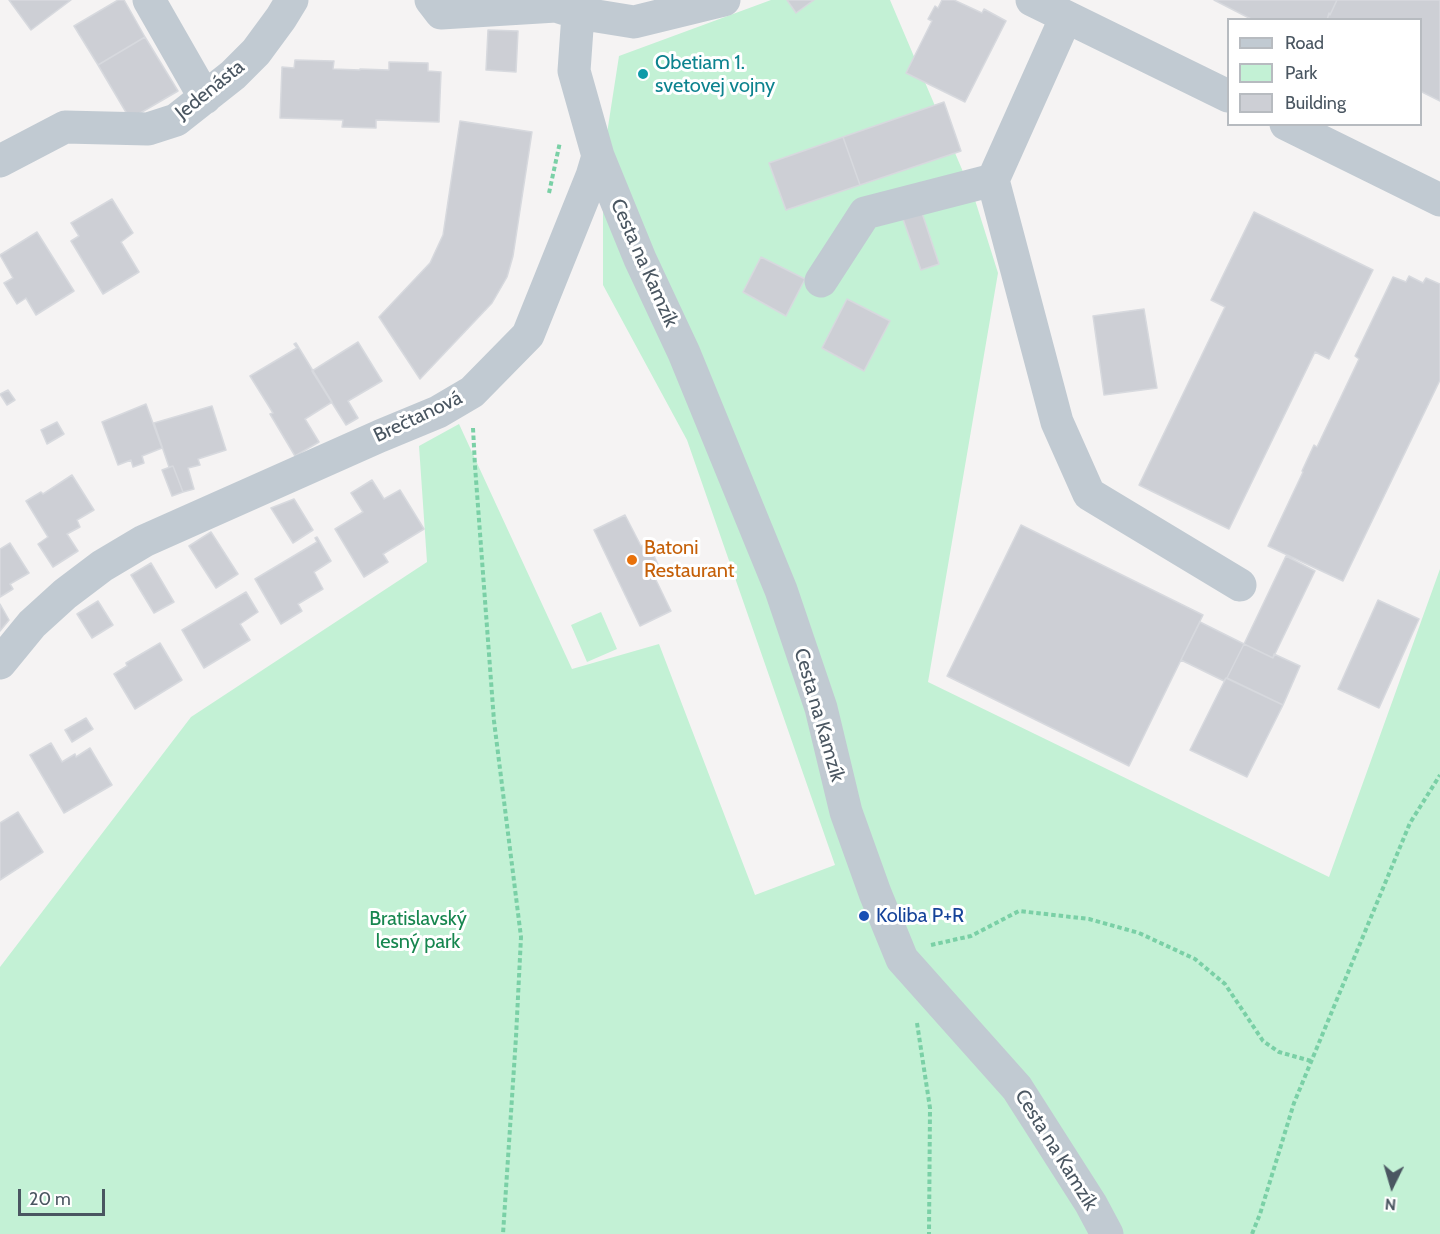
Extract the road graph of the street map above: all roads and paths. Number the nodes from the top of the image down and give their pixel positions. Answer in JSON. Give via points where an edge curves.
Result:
{"nodes":[{"id":1,"x":148,"y":0,"type":"edge"},
{"id":2,"x":292,"y":0,"type":"edge"},
{"id":3,"x":431,"y":0,"type":"edge"},
{"id":4,"x":724,"y":0,"type":"edge"},
{"id":5,"x":1032,"y":0,"type":"edge"},
{"id":6,"x":578,"y":6,"type":"edge"},
{"id":7,"x":1066,"y":17,"type":"junction"},
{"id":8,"x":1227,"y":96,"type":"edge"},
{"id":9,"x":205,"y":98,"type":"junction"},
{"id":10,"x":1290,"y":126,"type":"edge"},
{"id":11,"x":560,"y":142,"type":"dead end"},
{"id":12,"x":598,"y":156,"type":"junction"},
{"id":13,"x":0,"y":160,"type":"edge"},
{"id":14,"x":993,"y":180,"type":"junction"},
{"id":15,"x":549,"y":197,"type":"dead end"},
{"id":16,"x":1440,"y":200,"type":"edge"},
{"id":17,"x":821,"y":281,"type":"dead end"},
{"id":18,"x":472,"y":392,"type":"junction"},
{"id":19,"x":1240,"y":585,"type":"dead end"},
{"id":20,"x":0,"y":663,"type":"edge"},
{"id":21,"x":1440,"y":775,"type":"edge"},
{"id":22,"x":902,"y":959,"type":"junction"},
{"id":23,"x":916,"y":1017,"type":"dead end"},
{"id":24,"x":1311,"y":1061,"type":"junction"},
{"id":25,"x":503,"y":1234,"type":"edge"},
{"id":26,"x":928,"y":1234,"type":"edge"},
{"id":27,"x":1107,"y":1234,"type":"edge"},
{"id":28,"x":1252,"y":1234,"type":"edge"}],
"edges":[{"from":1,"to":9,"type":"street"},
{"from":2,"to":9,"type":"street","name":"Jedenásta","via":[[256,52]]},
{"from":3,"to":6,"type":"street","via":[[441,13]]},
{"from":4,"to":6,"type":"street","via":[[634,22]]},
{"from":5,"to":7,"type":"street"},
{"from":6,"to":12,"type":"street","via":[[574,71]]},
{"from":7,"to":8,"type":"street"},
{"from":7,"to":14,"type":"street"},
{"from":9,"to":13,"type":"street","name":"Jedenásta","via":[[176,120],[148,129],[64,127]]},
{"from":10,"to":16,"type":"street"},
{"from":11,"to":15,"type":"path"},
{"from":12,"to":18,"type":"street","name":"Brečtanová","via":[[528,335]]},
{"from":12,"to":22,"type":"street","name":"Cesta na Kamzík","via":[[781,590],[821,708],[846,812]]},
{"from":14,"to":17,"type":"street","via":[[865,213]]},
{"from":14,"to":19,"type":"street","via":[[1057,422],[1089,494]]},
{"from":18,"to":20,"type":"street","name":"Brečtanová","via":[[438,412],[144,541],[64,594],[32,624]]},
{"from":18,"to":25,"type":"path","via":[[494,721],[521,937]]},
{"from":21,"to":24,"type":"path","via":[[1410,823]]},
{"from":22,"to":24,"type":"path","via":[[927,945],[971,936],[1019,911],[1089,919],[1139,933],[1195,959],[1224,984],[1263,1041],[1279,1052]]},
{"from":22,"to":27,"type":"street","name":"Cesta na Kamzík","via":[[1017,1088]]},
{"from":23,"to":26,"type":"path","via":[[930,1108]]},
{"from":24,"to":28,"type":"path"}]}
